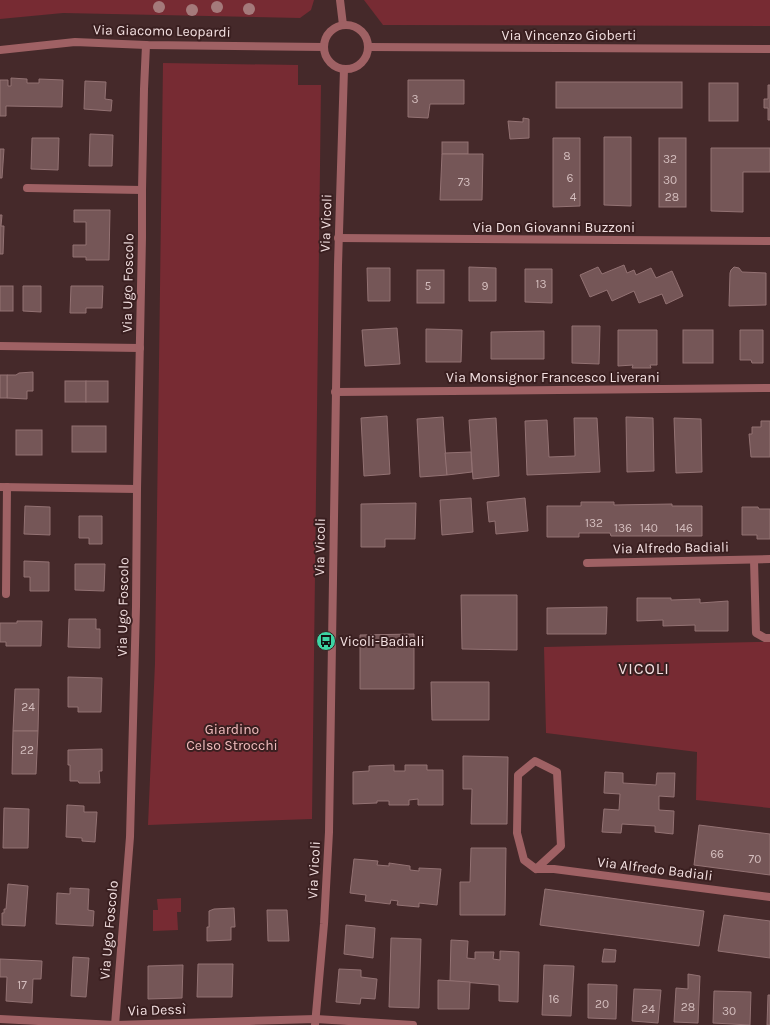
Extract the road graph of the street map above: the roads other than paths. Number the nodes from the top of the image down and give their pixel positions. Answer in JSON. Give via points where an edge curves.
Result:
{"nodes":[{"id":1,"x":340,"y":0,"type":"edge"},
{"id":2,"x":343,"y":25,"type":"junction"},
{"id":3,"x":146,"y":45,"type":"junction"},
{"id":4,"x":324,"y":47,"type":"junction"},
{"id":5,"x":368,"y":47,"type":"junction"},
{"id":6,"x":770,"y":49,"type":"edge"},
{"id":7,"x":0,"y":50,"type":"edge"},
{"id":8,"x":344,"y":69,"type":"junction"},
{"id":9,"x":27,"y":188,"type":"dead end"},
{"id":10,"x":142,"y":190,"type":"junction"},
{"id":11,"x":338,"y":238,"type":"junction"},
{"id":12,"x":770,"y":241,"type":"edge"},
{"id":13,"x":0,"y":346,"type":"edge"},
{"id":14,"x":140,"y":348,"type":"junction"},
{"id":15,"x":770,"y":388,"type":"edge"},
{"id":16,"x":335,"y":392,"type":"junction"},
{"id":17,"x":3,"y":487,"type":"edge"},
{"id":18,"x":137,"y":489,"type":"junction"},
{"id":19,"x":770,"y":559,"type":"edge"},
{"id":20,"x":754,"y":560,"type":"junction"},
{"id":21,"x":587,"y":562,"type":"dead end"},
{"id":22,"x":6,"y":594,"type":"dead end"},
{"id":23,"x":770,"y":638,"type":"edge"},
{"id":24,"x":536,"y":869,"type":"junction"},
{"id":25,"x":770,"y":896,"type":"edge"},
{"id":26,"x":0,"y":1019,"type":"edge"},
{"id":27,"x":315,"y":1022,"type":"edge"},
{"id":28,"x":115,"y":1025,"type":"edge"},
{"id":29,"x":413,"y":1025,"type":"edge"}],
"edges":[{"from":1,"to":2,"type":"street"},
{"from":2,"to":4,"type":"street","via":[[329,33]]},
{"from":2,"to":5,"type":"street","via":[[356,27],[362,32]]},
{"from":3,"to":4,"type":"street","name":"Via Giacomo Leopardi"},
{"from":3,"to":7,"type":"street","name":"Via Giacomo Leopardi","via":[[75,42]]},
{"from":3,"to":10,"type":"street","name":"Via Ugo Foscolo"},
{"from":4,"to":8,"type":"street","via":[[329,60]]},
{"from":5,"to":6,"type":"street","name":"Via Vincenzo Gioberti"},
{"from":5,"to":8,"type":"street","via":[[360,64]]},
{"from":8,"to":11,"type":"street","name":"Via Vicoli"},
{"from":9,"to":10,"type":"street"},
{"from":10,"to":14,"type":"street","name":"Via Ugo Foscolo"},
{"from":11,"to":12,"type":"street","name":"Via Don Giovanni Buzzoni"},
{"from":11,"to":16,"type":"street","name":"Via Vicoli"},
{"from":13,"to":14,"type":"street"},
{"from":14,"to":18,"type":"street","name":"Via Ugo Foscolo"},
{"from":15,"to":16,"type":"street","name":"Via Monsignor Francesco Liverani"},
{"from":16,"to":27,"type":"street","name":"Via Vicoli","via":[[329,832]]},
{"from":17,"to":18,"type":"street"},
{"from":17,"to":22,"type":"street"},
{"from":18,"to":28,"type":"street","name":"Via Ugo Foscolo","via":[[130,837]]},
{"from":19,"to":20,"type":"street","name":"Via Alfredo Badiali"},
{"from":20,"to":21,"type":"street","name":"Via Alfredo Badiali"},
{"from":20,"to":23,"type":"street","via":[[756,633]]},
{"from":24,"to":24,"type":"street","via":[[524,860],[517,833],[518,775],[535,761],[557,772],[561,846]]},
{"from":24,"to":25,"type":"street","name":"Via Alfredo Badiali","via":[[554,869]]},
{"from":26,"to":28,"type":"street","name":"Via Dessì"},
{"from":27,"to":28,"type":"street","name":"Via Dessì"},
{"from":27,"to":29,"type":"street","name":"Via Dessì"}]}
